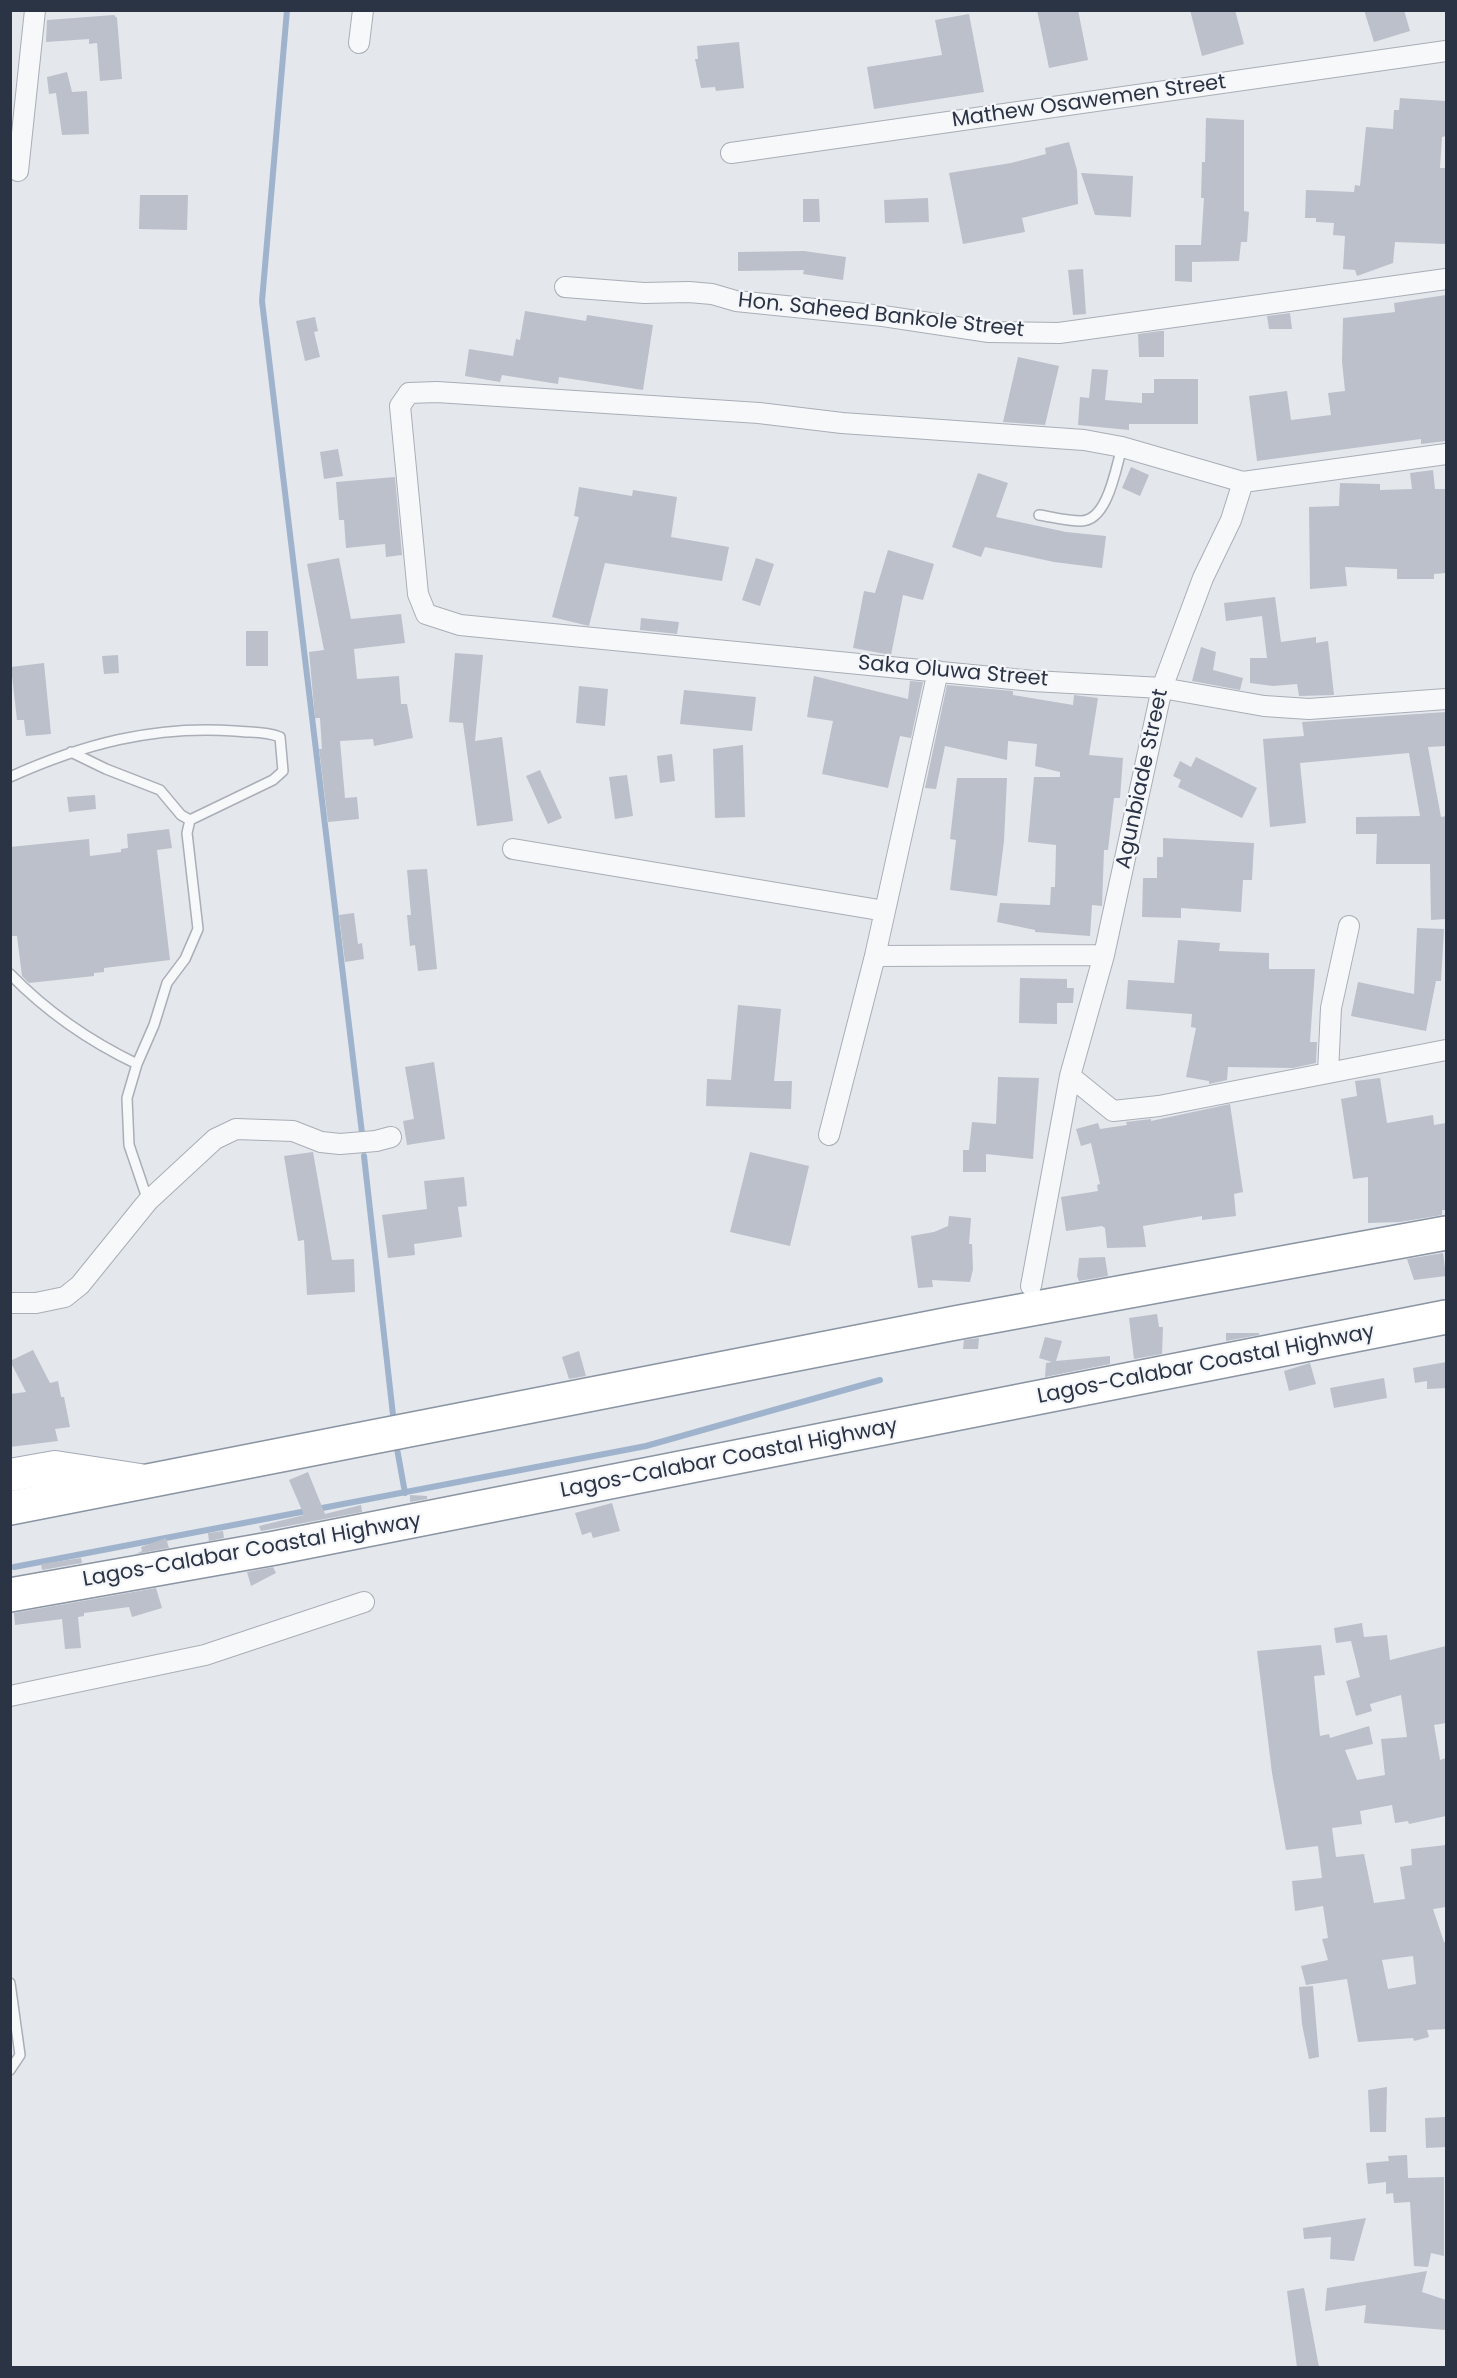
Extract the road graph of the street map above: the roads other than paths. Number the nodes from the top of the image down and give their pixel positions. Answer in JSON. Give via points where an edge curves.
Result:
{"nodes":[{"id":1,"x":35,"y":10,"type":"edge"},
{"id":2,"x":363,"y":10,"type":"edge"},
{"id":3,"x":359,"y":43,"type":"dead end"},
{"id":4,"x":1446,"y":51,"type":"edge"},
{"id":5,"x":731,"y":153,"type":"dead end"},
{"id":6,"x":18,"y":171,"type":"dead end"},
{"id":7,"x":1446,"y":279,"type":"edge"},
{"id":8,"x":565,"y":287,"type":"dead end"},
{"id":9,"x":1122,"y":447,"type":"junction"},
{"id":10,"x":1446,"y":454,"type":"edge"},
{"id":11,"x":1243,"y":482,"type":"junction"},
{"id":12,"x":1039,"y":515,"type":"dead end"},
{"id":13,"x":938,"y":671,"type":"junction"},
{"id":14,"x":1162,"y":688,"type":"junction"},
{"id":15,"x":1446,"y":699,"type":"edge"},
{"id":16,"x":71,"y":752,"type":"junction"},
{"id":17,"x":10,"y":777,"type":"edge"},
{"id":18,"x":190,"y":820,"type":"junction"},
{"id":19,"x":513,"y":849,"type":"dead end"},
{"id":20,"x":885,"y":911,"type":"junction"},
{"id":21,"x":1349,"y":926,"type":"dead end"},
{"id":22,"x":1104,"y":955,"type":"junction"},
{"id":23,"x":875,"y":956,"type":"junction"},
{"id":24,"x":10,"y":974,"type":"edge"},
{"id":25,"x":1446,"y":1050,"type":"edge"},
{"id":26,"x":136,"y":1064,"type":"junction"},
{"id":27,"x":1328,"y":1073,"type":"junction"},
{"id":28,"x":1070,"y":1076,"type":"junction"},
{"id":29,"x":829,"y":1135,"type":"dead end"},
{"id":30,"x":391,"y":1137,"type":"dead end"},
{"id":31,"x":148,"y":1201,"type":"junction"},
{"id":32,"x":1446,"y":1233,"type":"edge"},
{"id":33,"x":1031,"y":1286,"type":"dead end"},
{"id":34,"x":10,"y":1303,"type":"edge"},
{"id":35,"x":1446,"y":1317,"type":"edge"},
{"id":36,"x":10,"y":1475,"type":"edge"},
{"id":37,"x":147,"y":1482,"type":"junction"},
{"id":38,"x":10,"y":1508,"type":"edge"},
{"id":39,"x":10,"y":1595,"type":"edge"},
{"id":40,"x":364,"y":1602,"type":"dead end"},
{"id":41,"x":10,"y":1696,"type":"edge"},
{"id":42,"x":10,"y":1983,"type":"edge"},
{"id":43,"x":10,"y":2070,"type":"edge"}],
"edges":[{"from":1,"to":6,"type":"street"},
{"from":2,"to":3,"type":"street"},
{"from":4,"to":5,"type":"street","name":"Mathew Osawemen Street"},
{"from":7,"to":8,"type":"street","name":"Hon. Saheed Bankole Street","via":[[1059,333],[989,332],[736,301],[712,294]]},
{"from":9,"to":11,"type":"street"},
{"from":9,"to":12,"type":"lane","via":[[1105,503],[1096,516],[1083,521]]},
{"from":9,"to":13,"type":"street","name":"Saka Oluwa Street","via":[[1084,440],[842,423],[759,413],[437,392],[410,393],[400,406],[418,594],[426,614],[460,625]]},
{"from":10,"to":11,"type":"street"},
{"from":11,"to":14,"type":"street","name":"Agunbiade Street"},
{"from":13,"to":14,"type":"street","name":"Saka Oluwa Street"},
{"from":13,"to":20,"type":"street"},
{"from":14,"to":15,"type":"street","name":"Saka Oluwa Street","via":[[1264,706],[1309,709]]},
{"from":14,"to":22,"type":"street","name":"Agunbiade Street"},
{"from":16,"to":17,"type":"lane"},
{"from":16,"to":18,"type":"lane","via":[[160,790]]},
{"from":16,"to":18,"type":"lane","via":[[173,729],[264,731],[280,737],[283,771],[273,780]]},
{"from":18,"to":26,"type":"lane","via":[[187,833],[198,929],[167,983],[154,1026]]},
{"from":19,"to":20,"type":"street"},
{"from":20,"to":23,"type":"street"},
{"from":21,"to":27,"type":"street","via":[[1331,1008]]},
{"from":22,"to":23,"type":"street"},
{"from":22,"to":28,"type":"street","name":"Agunbiade Street"},
{"from":23,"to":29,"type":"street"},
{"from":24,"to":26,"type":"lane","via":[[37,1001],[97,1045]]},
{"from":25,"to":27,"type":"street"},
{"from":26,"to":31,"type":"lane","via":[[127,1098],[129,1145]]},
{"from":27,"to":28,"type":"street","via":[[1159,1106],[1113,1111]]},
{"from":28,"to":33,"type":"street","name":"Agunbiade Street"},
{"from":30,"to":31,"type":"street","via":[[340,1144],[321,1142],[293,1131],[236,1129],[215,1139]]},
{"from":31,"to":34,"type":"street","via":[[81,1285],[64,1298]]},
{"from":32,"to":37,"type":"highway","via":[[955,1323]]},
{"from":35,"to":39,"type":"highway","name":"Lagos-Calabar Coastal Highway","via":[[275,1548]]},
{"from":36,"to":37,"type":"main road","via":[[55,1467]]},
{"from":37,"to":38,"type":"highway"},
{"from":40,"to":41,"type":"street","via":[[205,1655]]},
{"from":42,"to":43,"type":"lane","via":[[20,2055]]}]}
